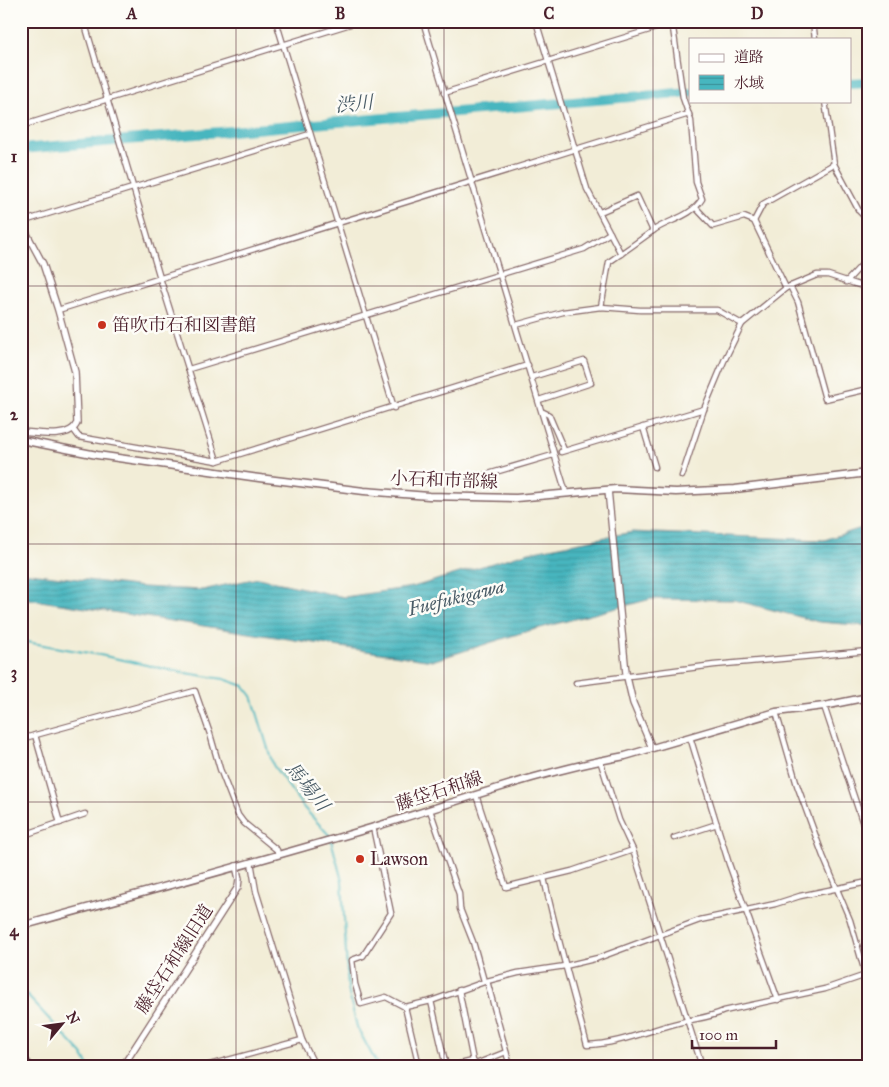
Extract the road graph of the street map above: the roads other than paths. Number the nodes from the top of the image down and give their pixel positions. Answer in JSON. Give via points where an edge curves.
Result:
{"nodes":[{"id":1,"x":31,"y":21,"type":"edge"},
{"id":2,"x":84,"y":21,"type":"edge"},
{"id":3,"x":276,"y":21,"type":"edge"},
{"id":4,"x":360,"y":21,"type":"edge"},
{"id":5,"x":423,"y":21,"type":"edge"},
{"id":6,"x":536,"y":21,"type":"edge"},
{"id":7,"x":813,"y":21,"type":"edge"},
{"id":8,"x":672,"y":22,"type":"edge"},
{"id":9,"x":21,"y":24,"type":"edge"},
{"id":10,"x":815,"y":38,"type":"edge"},
{"id":11,"x":283,"y":45,"type":"junction"},
{"id":12,"x":548,"y":61,"type":"junction"},
{"id":13,"x":444,"y":93,"type":"junction"},
{"id":14,"x":108,"y":99,"type":"junction"},
{"id":15,"x":825,"y":102,"type":"edge"},
{"id":16,"x":689,"y":114,"type":"junction"},
{"id":17,"x":21,"y":126,"type":"edge"},
{"id":18,"x":310,"y":132,"type":"junction"},
{"id":19,"x":576,"y":150,"type":"junction"},
{"id":20,"x":834,"y":164,"type":"junction"},
{"id":21,"x":471,"y":182,"type":"junction"},
{"id":22,"x":133,"y":188,"type":"junction"},
{"id":23,"x":696,"y":208,"type":"junction"},
{"id":24,"x":600,"y":212,"type":"junction"},
{"id":25,"x":868,"y":220,"type":"edge"},
{"id":26,"x":754,"y":222,"type":"junction"},
{"id":27,"x":21,"y":223,"type":"edge"},
{"id":28,"x":338,"y":224,"type":"junction"},
{"id":29,"x":653,"y":231,"type":"junction"},
{"id":30,"x":610,"y":233,"type":"junction"},
{"id":31,"x":621,"y":254,"type":"junction"},
{"id":32,"x":868,"y":258,"type":"edge"},
{"id":33,"x":500,"y":273,"type":"junction"},
{"id":34,"x":160,"y":278,"type":"junction"},
{"id":35,"x":846,"y":282,"type":"junction"},
{"id":36,"x":788,"y":287,"type":"junction"},
{"id":37,"x":868,"y":288,"type":"edge"},
{"id":38,"x":601,"y":307,"type":"junction"},
{"id":39,"x":58,"y":310,"type":"junction"},
{"id":40,"x":366,"y":315,"type":"junction"},
{"id":41,"x":742,"y":324,"type":"junction"},
{"id":42,"x":516,"y":325,"type":"junction"},
{"id":43,"x":528,"y":365,"type":"junction"},
{"id":44,"x":189,"y":369,"type":"junction"},
{"id":45,"x":532,"y":378,"type":"junction"},
{"id":46,"x":868,"y":389,"type":"edge"},
{"id":47,"x":539,"y":400,"type":"junction"},
{"id":48,"x":394,"y":408,"type":"junction"},
{"id":49,"x":704,"y":409,"type":"junction"},
{"id":50,"x":543,"y":412,"type":"junction"},
{"id":51,"x":642,"y":427,"type":"junction"},
{"id":52,"x":74,"y":430,"type":"junction"},
{"id":53,"x":21,"y":432,"type":"edge"},
{"id":54,"x":21,"y":440,"type":"edge"},
{"id":55,"x":553,"y":455,"type":"dead end"},
{"id":56,"x":218,"y":461,"type":"junction"},
{"id":57,"x":655,"y":467,"type":"dead end"},
{"id":58,"x":868,"y":473,"type":"edge"},
{"id":59,"x":682,"y":476,"type":"dead end"},
{"id":60,"x":468,"y":480,"type":"dead end"},
{"id":61,"x":608,"y":490,"type":"junction"},
{"id":62,"x":566,"y":493,"type":"junction"},
{"id":63,"x":868,"y":651,"type":"edge"},
{"id":64,"x":626,"y":675,"type":"junction"},
{"id":65,"x":576,"y":683,"type":"dead end"},
{"id":66,"x":868,"y":697,"type":"edge"},
{"id":67,"x":824,"y":706,"type":"junction"},
{"id":68,"x":776,"y":712,"type":"junction"},
{"id":69,"x":35,"y":735,"type":"junction"},
{"id":70,"x":690,"y":737,"type":"junction"},
{"id":71,"x":21,"y":739,"type":"edge"},
{"id":72,"x":652,"y":748,"type":"junction"},
{"id":73,"x":600,"y":760,"type":"junction"},
{"id":74,"x":476,"y":794,"type":"junction"},
{"id":75,"x":430,"y":810,"type":"junction"},
{"id":76,"x":85,"y":814,"type":"dead end"},
{"id":77,"x":60,"y":823,"type":"junction"},
{"id":78,"x":717,"y":824,"type":"junction"},
{"id":79,"x":373,"y":827,"type":"junction"},
{"id":80,"x":21,"y":836,"type":"edge"},
{"id":81,"x":674,"y":838,"type":"dead end"},
{"id":82,"x":868,"y":839,"type":"edge"},
{"id":83,"x":633,"y":850,"type":"junction"},
{"id":84,"x":278,"y":855,"type":"junction"},
{"id":85,"x":251,"y":862,"type":"junction"},
{"id":86,"x":236,"y":866,"type":"junction"},
{"id":87,"x":544,"y":878,"type":"junction"},
{"id":88,"x":868,"y":882,"type":"edge"},
{"id":89,"x":836,"y":890,"type":"junction"},
{"id":90,"x":746,"y":912,"type":"junction"},
{"id":91,"x":21,"y":926,"type":"edge"},
{"id":92,"x":660,"y":934,"type":"junction"},
{"id":93,"x":565,"y":966,"type":"junction"},
{"id":94,"x":866,"y":975,"type":"junction"},
{"id":95,"x":485,"y":981,"type":"junction"},
{"id":96,"x":868,"y":983,"type":"edge"},
{"id":97,"x":459,"y":990,"type":"junction"},
{"id":98,"x":778,"y":1000,"type":"junction"},
{"id":99,"x":431,"y":1001,"type":"junction"},
{"id":100,"x":405,"y":1007,"type":"junction"},
{"id":101,"x":687,"y":1021,"type":"junction"},
{"id":102,"x":302,"y":1040,"type":"junction"},
{"id":103,"x":506,"y":1052,"type":"junction"},
{"id":104,"x":21,"y":1054,"type":"edge"},
{"id":105,"x":473,"y":1061,"type":"junction"},
{"id":106,"x":215,"y":1065,"type":"edge"},
{"id":107,"x":31,"y":1066,"type":"edge"},
{"id":108,"x":123,"y":1066,"type":"edge"},
{"id":109,"x":206,"y":1066,"type":"edge"},
{"id":110,"x":315,"y":1066,"type":"edge"},
{"id":111,"x":419,"y":1066,"type":"edge"},
{"id":112,"x":446,"y":1066,"type":"edge"},
{"id":113,"x":452,"y":1066,"type":"edge"},
{"id":114,"x":510,"y":1066,"type":"edge"},
{"id":115,"x":702,"y":1066,"type":"edge"}],
"edges":[{"from":1,"to":9,"type":"street"},
{"from":2,"to":14,"type":"street"},
{"from":3,"to":11,"type":"street"},
{"from":4,"to":11,"type":"street"},
{"from":5,"to":13,"type":"street"},
{"from":6,"to":12,"type":"street"},
{"from":7,"to":10,"type":"street"},
{"from":8,"to":12,"type":"street"},
{"from":8,"to":16,"type":"street","via":[[681,88]]},
{"from":11,"to":14,"type":"street"},
{"from":11,"to":18,"type":"street"},
{"from":12,"to":13,"type":"street"},
{"from":12,"to":19,"type":"street"},
{"from":13,"to":21,"type":"street"},
{"from":14,"to":17,"type":"street"},
{"from":14,"to":22,"type":"street"},
{"from":15,"to":20,"type":"street"},
{"from":16,"to":19,"type":"street"},
{"from":16,"to":23,"type":"street","via":[[696,182],[702,199]]},
{"from":18,"to":22,"type":"street"},
{"from":18,"to":28,"type":"street"},
{"from":19,"to":21,"type":"street"},
{"from":19,"to":24,"type":"street","via":[[587,189]]},
{"from":20,"to":25,"type":"street","via":[[859,211]]},
{"from":20,"to":26,"type":"street","via":[[763,204]]},
{"from":21,"to":28,"type":"street"},
{"from":21,"to":33,"type":"street"},
{"from":22,"to":27,"type":"street"},
{"from":22,"to":34,"type":"street"},
{"from":23,"to":26,"type":"street","via":[[714,226],[744,217]]},
{"from":23,"to":29,"type":"street"},
{"from":24,"to":29,"type":"street","via":[[638,196]]},
{"from":24,"to":30,"type":"street"},
{"from":26,"to":36,"type":"street"},
{"from":27,"to":39,"type":"street","via":[[43,264]]},
{"from":28,"to":34,"type":"street"},
{"from":28,"to":40,"type":"street"},
{"from":29,"to":31,"type":"street"},
{"from":30,"to":31,"type":"street"},
{"from":30,"to":33,"type":"street","via":[[584,249]]},
{"from":31,"to":38,"type":"street","via":[[609,262]]},
{"from":32,"to":35,"type":"street"},
{"from":33,"to":40,"type":"street"},
{"from":33,"to":42,"type":"street"},
{"from":34,"to":39,"type":"street"},
{"from":34,"to":44,"type":"street"},
{"from":35,"to":36,"type":"street","via":[[828,275],[817,275]]},
{"from":35,"to":37,"type":"street"},
{"from":36,"to":41,"type":"street"},
{"from":36,"to":46,"type":"street","via":[[798,302],[826,400]]},
{"from":38,"to":41,"type":"street","via":[[717,310]]},
{"from":38,"to":42,"type":"street","via":[[563,312]]},
{"from":39,"to":52,"type":"street","via":[[75,372],[77,423]]},
{"from":40,"to":44,"type":"street"},
{"from":40,"to":48,"type":"street"},
{"from":41,"to":49,"type":"street"},
{"from":42,"to":43,"type":"street"},
{"from":43,"to":45,"type":"street"},
{"from":43,"to":48,"type":"street"},
{"from":44,"to":56,"type":"street"},
{"from":45,"to":47,"type":"street"},
{"from":45,"to":47,"type":"street","via":[[584,362],[591,383]]},
{"from":47,"to":50,"type":"street"},
{"from":48,"to":56,"type":"street"},
{"from":49,"to":51,"type":"street"},
{"from":49,"to":59,"type":"street"},
{"from":50,"to":51,"type":"street","via":[[549,415],[563,451]]},
{"from":50,"to":62,"type":"street"},
{"from":51,"to":57,"type":"street"},
{"from":52,"to":53,"type":"street","via":[[66,433]]},
{"from":52,"to":56,"type":"street","via":[[79,437]]},
{"from":54,"to":62,"type":"main road","name":"小石和市部線","via":[[97,455],[364,491],[483,498]]},
{"from":55,"to":60,"type":"street"},
{"from":58,"to":61,"type":"main road","name":"小石和市部線","via":[[676,492]]},
{"from":61,"to":62,"type":"main road","name":"小石和市部線"},
{"from":61,"to":64,"type":"street"},
{"from":63,"to":64,"type":"street"},
{"from":64,"to":65,"type":"street"},
{"from":64,"to":72,"type":"street","via":[[633,703]]},
{"from":66,"to":67,"type":"main road","name":"藤垈石和線"},
{"from":67,"to":68,"type":"main road","name":"藤垈石和線"},
{"from":67,"to":82,"type":"street"},
{"from":68,"to":70,"type":"main road","name":"藤垈石和線"},
{"from":68,"to":89,"type":"street","via":[[797,784]]},
{"from":69,"to":71,"type":"street"},
{"from":69,"to":77,"type":"street"},
{"from":69,"to":84,"type":"street","via":[[195,691],[238,814],[244,823],[277,850]]},
{"from":70,"to":72,"type":"main road","name":"藤垈石和線"},
{"from":70,"to":78,"type":"street"},
{"from":72,"to":73,"type":"main road","name":"藤垈石和線"},
{"from":73,"to":74,"type":"main road","name":"藤垈石和線"},
{"from":73,"to":83,"type":"street","via":[[619,820]]},
{"from":74,"to":75,"type":"main road","name":"藤垈石和線"},
{"from":74,"to":87,"type":"street","via":[[506,887]]},
{"from":75,"to":79,"type":"main road","name":"藤垈石和線"},
{"from":75,"to":95,"type":"street"},
{"from":76,"to":77,"type":"street"},
{"from":77,"to":80,"type":"street"},
{"from":78,"to":81,"type":"street"},
{"from":78,"to":90,"type":"street"},
{"from":79,"to":84,"type":"main road","name":"藤垈石和線"},
{"from":79,"to":100,"type":"street","via":[[391,913],[363,956],[352,960],[355,984],[361,1004],[386,997]]},
{"from":83,"to":87,"type":"street"},
{"from":83,"to":92,"type":"street"},
{"from":84,"to":85,"type":"main road","name":"藤垈石和線"},
{"from":85,"to":86,"type":"main road","name":"藤垈石和線"},
{"from":85,"to":102,"type":"street","via":[[258,900]]},
{"from":86,"to":91,"type":"main road","name":"藤垈石和線"},
{"from":86,"to":108,"type":"street","name":"藤垈石和線旧道","via":[[238,887]]},
{"from":87,"to":93,"type":"street"},
{"from":88,"to":89,"type":"street"},
{"from":89,"to":90,"type":"street","via":[[800,896]]},
{"from":89,"to":94,"type":"street","via":[[850,920]]},
{"from":90,"to":92,"type":"street","via":[[700,920]]},
{"from":90,"to":98,"type":"street"},
{"from":92,"to":93,"type":"street","via":[[624,949]]},
{"from":92,"to":101,"type":"street"},
{"from":93,"to":95,"type":"street"},
{"from":93,"to":101,"type":"street","via":[[587,1045]]},
{"from":94,"to":96,"type":"street"},
{"from":94,"to":98,"type":"street"},
{"from":95,"to":97,"type":"street"},
{"from":95,"to":103,"type":"street"},
{"from":97,"to":99,"type":"street"},
{"from":97,"to":105,"type":"street"},
{"from":98,"to":101,"type":"street"},
{"from":99,"to":100,"type":"street"},
{"from":99,"to":112,"type":"street"},
{"from":100,"to":111,"type":"street"},
{"from":101,"to":115,"type":"street"},
{"from":102,"to":106,"type":"street"},
{"from":102,"to":110,"type":"street"},
{"from":103,"to":105,"type":"street","via":[[476,1064]]},
{"from":103,"to":114,"type":"street"},
{"from":104,"to":107,"type":"street"},
{"from":105,"to":113,"type":"street"},
{"from":106,"to":109,"type":"street"}]}
